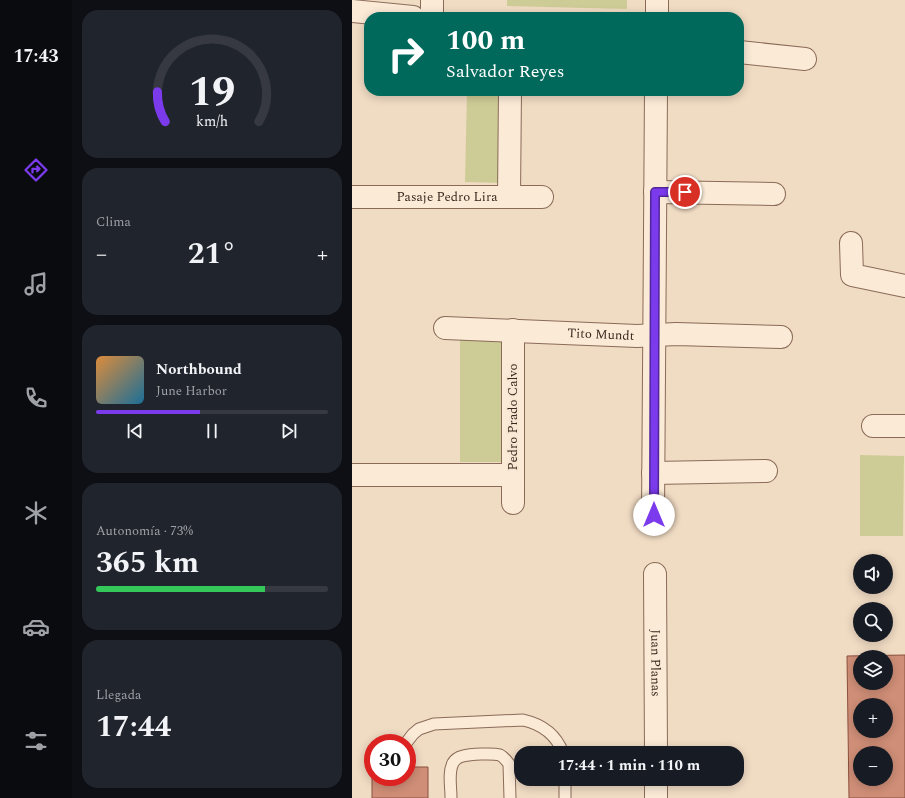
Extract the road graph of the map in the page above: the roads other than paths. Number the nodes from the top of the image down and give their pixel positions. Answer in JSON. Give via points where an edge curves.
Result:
{"nodes":[{"id":1,"x":432,"y":0,"type":"edge"},
{"id":2,"x":657,"y":0,"type":"edge"},
{"id":3,"x":352,"y":11,"type":"edge"},
{"id":4,"x":364,"y":12,"type":"edge"},
{"id":5,"x":432,"y":12,"type":"edge"},
{"id":6,"x":657,"y":12,"type":"edge"},
{"id":7,"x":744,"y":53,"type":"edge"},
{"id":8,"x":805,"y":59,"type":"dead end"},
{"id":9,"x":510,"y":96,"type":"edge"},
{"id":10,"x":656,"y":96,"type":"edge"},
{"id":11,"x":655,"y":192,"type":"junction"},
{"id":12,"x":774,"y":194,"type":"dead end"},
{"id":13,"x":509,"y":196,"type":"junction"},
{"id":14,"x":542,"y":196,"type":"dead end"},
{"id":15,"x":352,"y":197,"type":"edge"},
{"id":16,"x":852,"y":243,"type":"dead end"},
{"id":17,"x":905,"y":286,"type":"edge"},
{"id":18,"x":445,"y":328,"type":"dead end"},
{"id":19,"x":513,"y":330,"type":"junction"},
{"id":20,"x":654,"y":335,"type":"junction"},
{"id":21,"x":781,"y":337,"type":"dead end"},
{"id":22,"x":873,"y":426,"type":"dead end"},
{"id":23,"x":905,"y":426,"type":"edge"},
{"id":24,"x":766,"y":471,"type":"dead end"},
{"id":25,"x":653,"y":473,"type":"junction"},
{"id":26,"x":352,"y":475,"type":"edge"},
{"id":27,"x":513,"y":475,"type":"junction"},
{"id":28,"x":513,"y":503,"type":"dead end"},
{"id":29,"x":654,"y":515,"type":"dead end"},
{"id":30,"x":655,"y":574,"type":"dead end"},
{"id":31,"x":413,"y":734,"type":"edge"},
{"id":32,"x":559,"y":746,"type":"edge"},
{"id":33,"x":656,"y":746,"type":"edge"},
{"id":34,"x":565,"y":786,"type":"edge"},
{"id":35,"x":656,"y":786,"type":"edge"},
{"id":36,"x":451,"y":797,"type":"dead end"},
{"id":37,"x":510,"y":798,"type":"edge"},
{"id":38,"x":565,"y":798,"type":"edge"},
{"id":39,"x":656,"y":798,"type":"edge"}],
"edges":[{"from":1,"to":5,"type":"street"},
{"from":2,"to":6,"type":"street"},
{"from":3,"to":4,"type":"street"},
{"from":7,"to":8,"type":"street"},
{"from":9,"to":13,"type":"street"},
{"from":10,"to":11,"type":"street"},
{"from":11,"to":12,"type":"street"},
{"from":11,"to":20,"type":"street"},
{"from":13,"to":14,"type":"street","name":"Pasaje Pedro Lira"},
{"from":13,"to":15,"type":"street","name":"Pasaje Pedro Lira"},
{"from":16,"to":17,"type":"street","via":[[852,275]]},
{"from":18,"to":19,"type":"street","name":"Tito Mundt"},
{"from":19,"to":20,"type":"street","name":"Tito Mundt"},
{"from":19,"to":27,"type":"street","name":"Pedro Prado Calvo"},
{"from":20,"to":21,"type":"street","name":"Tito Mundt"},
{"from":20,"to":25,"type":"street"},
{"from":22,"to":23,"type":"street"},
{"from":24,"to":25,"type":"street"},
{"from":25,"to":29,"type":"street"},
{"from":26,"to":27,"type":"street"},
{"from":27,"to":28,"type":"street","name":"Pedro Prado Calvo"},
{"from":30,"to":33,"type":"street","name":"Juan Planas"},
{"from":31,"to":32,"type":"lane","via":[[434,724],[523,720],[544,728]]},
{"from":34,"to":38,"type":"lane"},
{"from":35,"to":39,"type":"street"},
{"from":36,"to":37,"type":"lane","via":[[451,771],[456,759],[468,755],[494,754],[506,759],[509,764]]}]}
